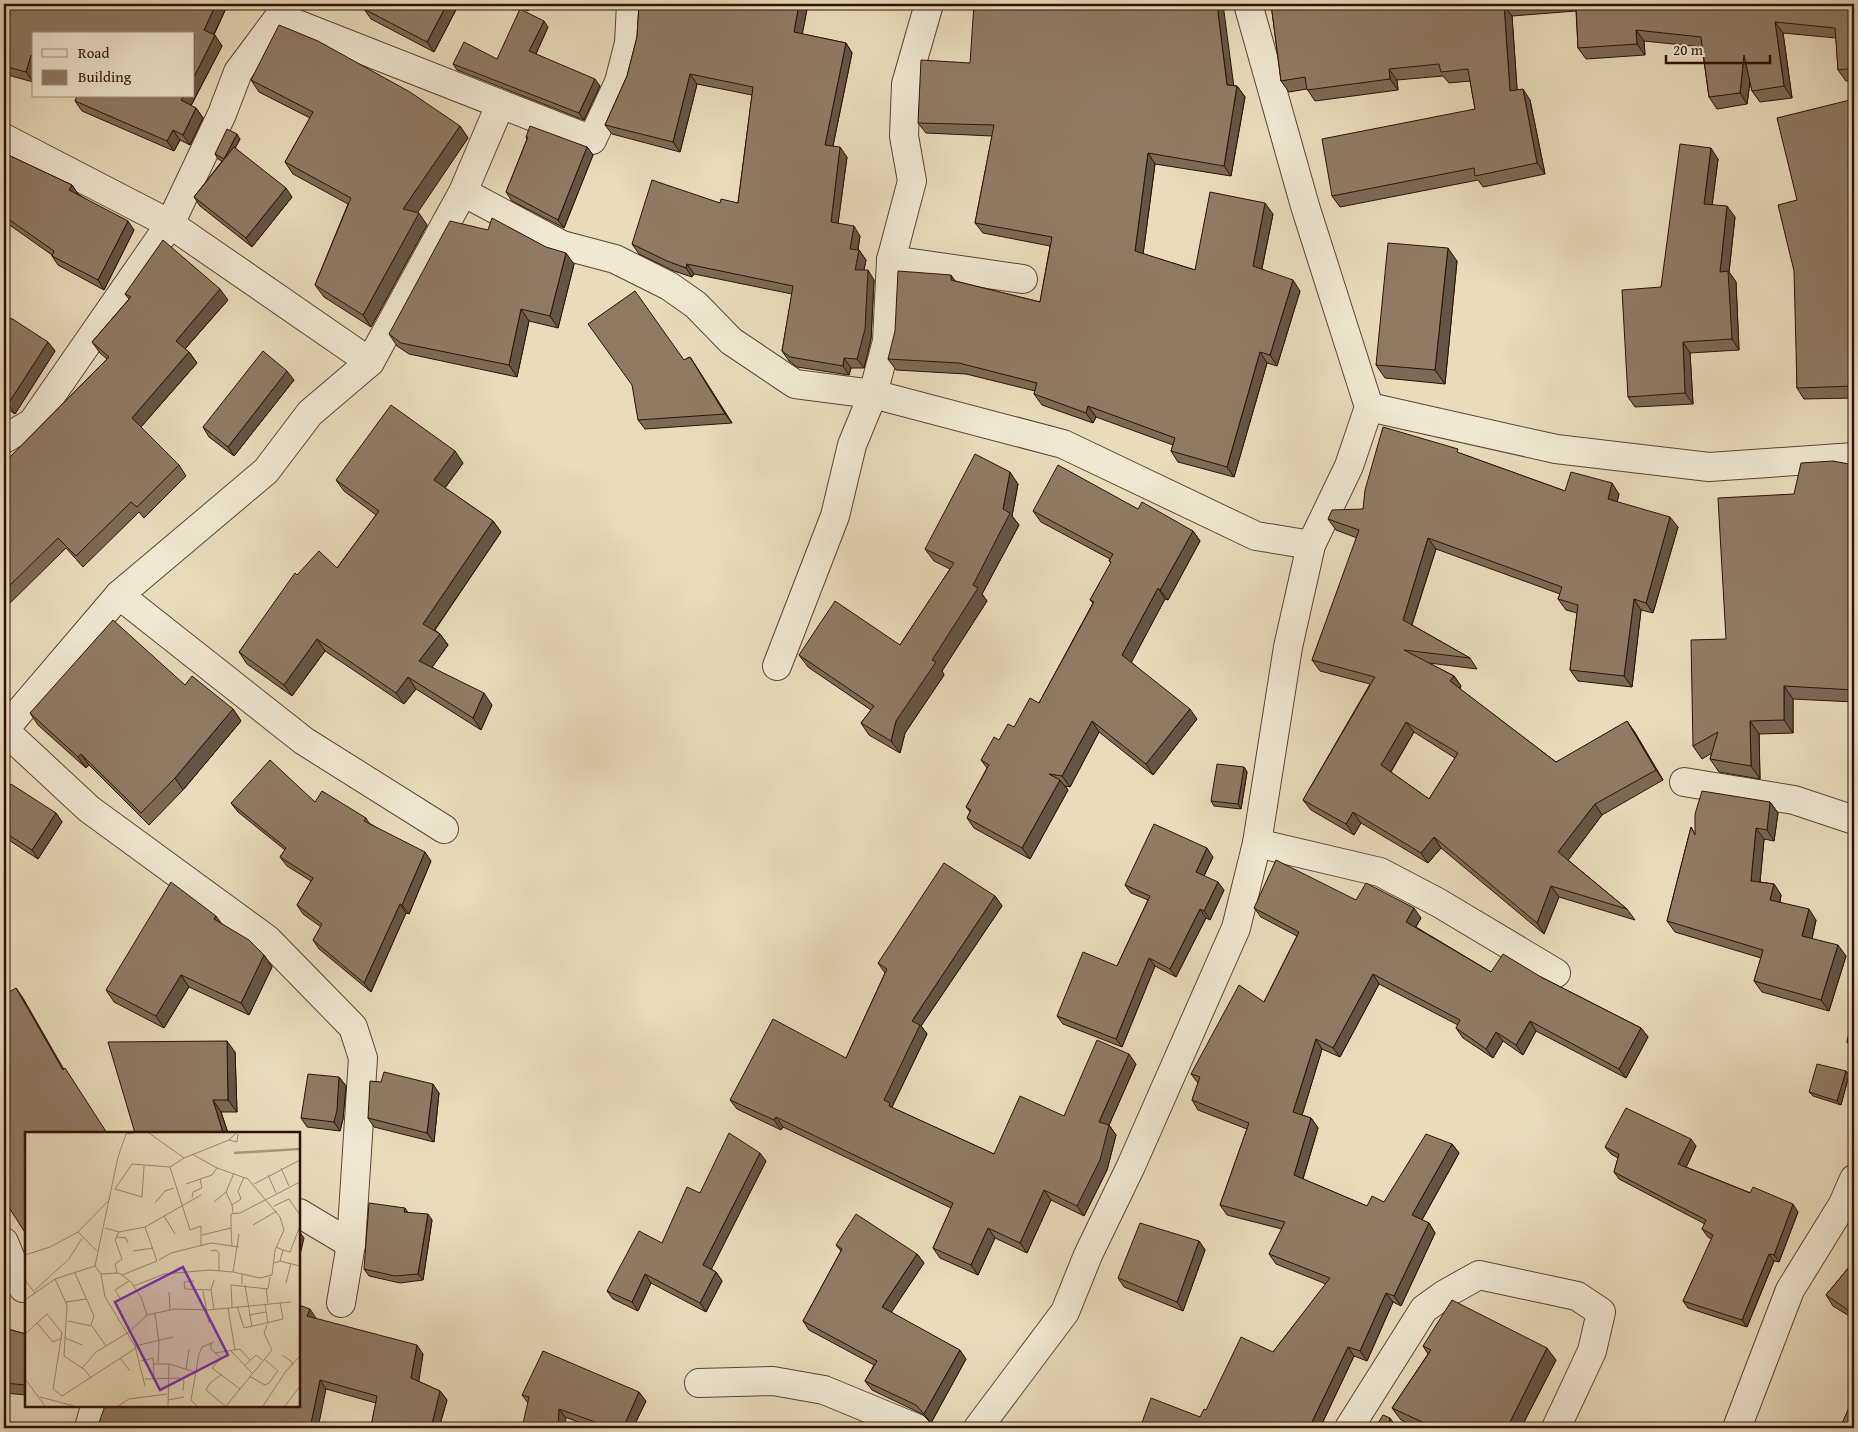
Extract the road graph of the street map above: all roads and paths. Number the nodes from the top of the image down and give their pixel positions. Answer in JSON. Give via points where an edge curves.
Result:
{"nodes":[{"id":1,"x":631,"y":4,"type":"edge"},
{"id":2,"x":929,"y":4,"type":"edge"},
{"id":3,"x":1248,"y":4,"type":"edge"},
{"id":4,"x":280,"y":10,"type":"edge"},
{"id":5,"x":500,"y":105,"type":"junction"},
{"id":6,"x":4,"y":138,"type":"edge"},
{"id":7,"x":463,"y":192,"type":"junction"},
{"id":8,"x":170,"y":224,"type":"junction"},
{"id":9,"x":891,"y":260,"type":"junction"},
{"id":10,"x":1023,"y":279,"type":"dead end"},
{"id":11,"x":370,"y":362,"type":"junction"},
{"id":12,"x":873,"y":394,"type":"junction"},
{"id":13,"x":1369,"y":407,"type":"junction"},
{"id":14,"x":4,"y":439,"type":"edge"},
{"id":15,"x":1854,"y":457,"type":"edge"},
{"id":16,"x":1311,"y":545,"type":"junction"},
{"id":17,"x":119,"y":595,"type":"junction"},
{"id":18,"x":776,"y":666,"type":"dead end"},
{"id":19,"x":4,"y":730,"type":"edge"},
{"id":20,"x":1684,"y":782,"type":"dead end"},
{"id":21,"x":1854,"y":820,"type":"edge"},
{"id":22,"x":444,"y":829,"type":"dead end"},
{"id":23,"x":1257,"y":843,"type":"junction"},
{"id":24,"x":1556,"y":972,"type":"dead end"},
{"id":25,"x":1854,"y":1179,"type":"edge"},
{"id":26,"x":300,"y":1214,"type":"edge"},
{"id":27,"x":4,"y":1242,"type":"edge"},
{"id":28,"x":351,"y":1244,"type":"junction"},
{"id":29,"x":25,"y":1287,"type":"edge"},
{"id":30,"x":341,"y":1303,"type":"dead end"},
{"id":31,"x":699,"y":1382,"type":"dead end"},
{"id":32,"x":95,"y":1407,"type":"edge"},
{"id":33,"x":88,"y":1428,"type":"edge"},
{"id":34,"x":916,"y":1428,"type":"edge"},
{"id":35,"x":978,"y":1428,"type":"edge"},
{"id":36,"x":1348,"y":1428,"type":"edge"},
{"id":37,"x":1556,"y":1428,"type":"edge"},
{"id":38,"x":1737,"y":1428,"type":"edge"}],
"edges":[{"from":1,"to":5,"type":"street","via":[[629,43],[619,82],[592,140]]},
{"from":2,"to":9,"type":"street","via":[[906,84],[904,136],[912,181]]},
{"from":3,"to":13,"type":"street","via":[[1305,206]]},
{"from":4,"to":5,"type":"street"},
{"from":4,"to":8,"type":"street","via":[[238,72],[222,114]]},
{"from":5,"to":7,"type":"street"},
{"from":6,"to":8,"type":"street"},
{"from":7,"to":11,"type":"street"},
{"from":7,"to":12,"type":"street","via":[[562,245],[615,259],[669,286],[696,305],[731,341],[794,384]]},
{"from":8,"to":11,"type":"street"},
{"from":8,"to":14,"type":"street","via":[[32,423]]},
{"from":9,"to":10,"type":"street"},
{"from":9,"to":12,"type":"street","via":[[887,341]]},
{"from":11,"to":17,"type":"street","via":[[310,413],[266,471]]},
{"from":12,"to":16,"type":"street","via":[[1063,444],[1256,536]]},
{"from":12,"to":18,"type":"street","via":[[852,445],[835,516]]},
{"from":13,"to":15,"type":"street","via":[[1556,449],[1708,467]]},
{"from":13,"to":16,"type":"street","via":[[1349,466]]},
{"from":16,"to":23,"type":"street","via":[[1288,647]]},
{"from":17,"to":19,"type":"street"},
{"from":17,"to":22,"type":"street","via":[[304,741]]},
{"from":19,"to":28,"type":"street","via":[[89,809],[267,939],[354,1027],[363,1058]]},
{"from":20,"to":21,"type":"street","via":[[1794,800]]},
{"from":23,"to":24,"type":"street","via":[[1380,872]]},
{"from":23,"to":35,"type":"street","via":[[1236,928],[1088,1256],[1066,1312]]},
{"from":25,"to":38,"type":"street","via":[[1843,1204],[1790,1290]]},
{"from":26,"to":28,"type":"street"},
{"from":27,"to":29,"type":"street"},
{"from":28,"to":30,"type":"street"},
{"from":31,"to":34,"type":"street","via":[[773,1381],[824,1390]]},
{"from":32,"to":33,"type":"street"},
{"from":36,"to":37,"type":"street","via":[[1424,1310],[1444,1294],[1479,1275],[1577,1296],[1601,1312],[1592,1351]]}]}
